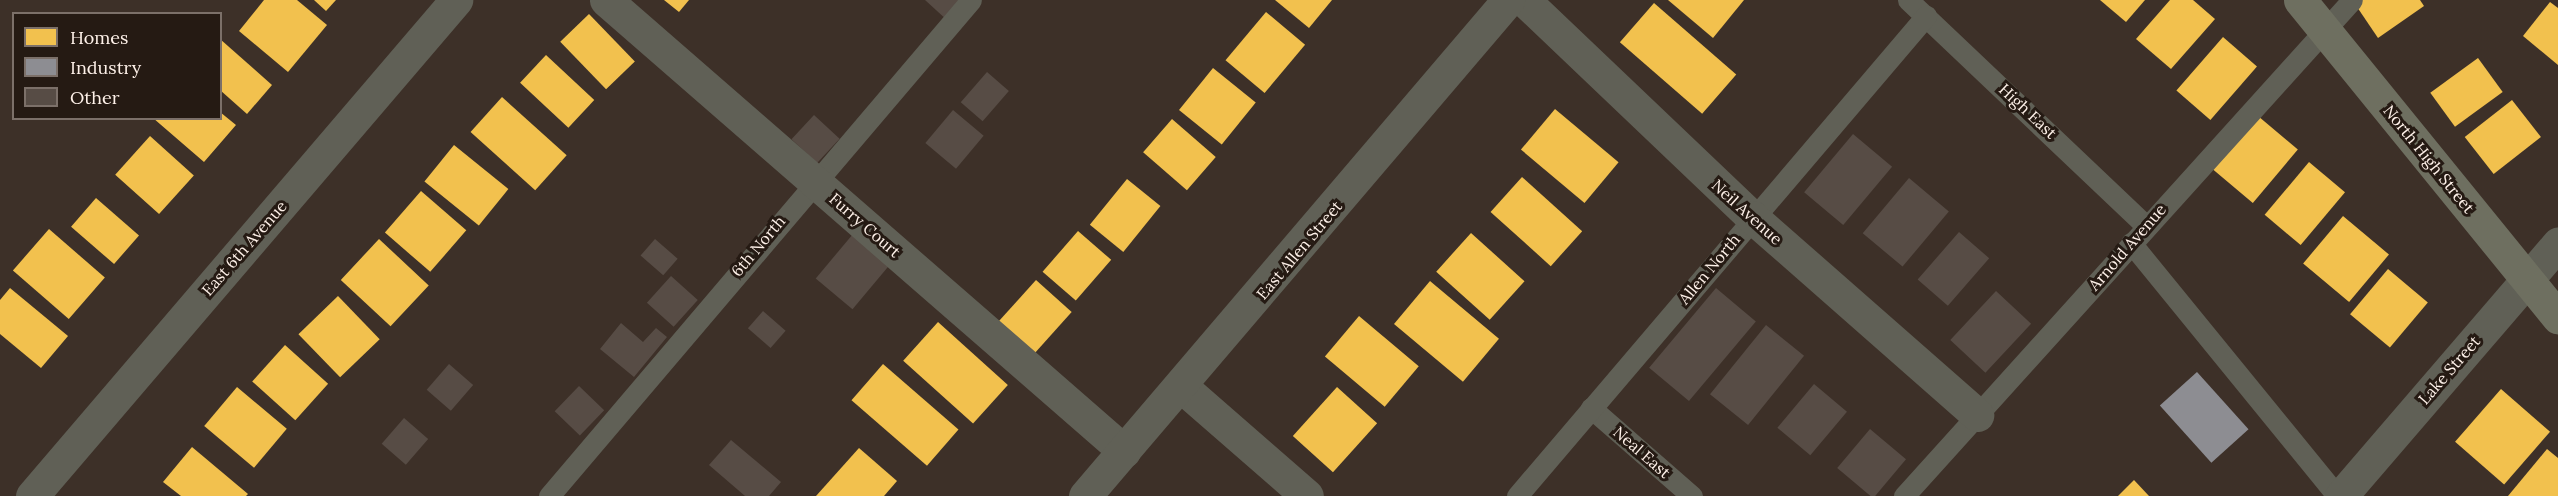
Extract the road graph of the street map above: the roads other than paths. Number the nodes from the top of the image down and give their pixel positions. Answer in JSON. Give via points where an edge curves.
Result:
{"nodes":[{"id":1,"x":456,"y":0,"type":"edge"},
{"id":2,"x":606,"y":0,"type":"edge"},
{"id":3,"x":971,"y":0,"type":"edge"},
{"id":4,"x":1508,"y":0,"type":"edge"},
{"id":5,"x":1524,"y":0,"type":"edge"},
{"id":6,"x":1908,"y":0,"type":"edge"},
{"id":7,"x":2300,"y":0,"type":"edge"},
{"id":8,"x":2352,"y":0,"type":"edge"},
{"id":9,"x":1926,"y":16,"type":"junction"},
{"id":10,"x":2325,"y":30,"type":"junction"},
{"id":11,"x":813,"y":180,"type":"junction"},
{"id":12,"x":1752,"y":217,"type":"junction"},
{"id":13,"x":2145,"y":225,"type":"junction"},
{"id":14,"x":2130,"y":243,"type":"junction"},
{"id":15,"x":2558,"y":244,"type":"edge"},
{"id":16,"x":2527,"y":279,"type":"junction"},
{"id":17,"x":2558,"y":317,"type":"edge"},
{"id":18,"x":1181,"y":386,"type":"junction"},
{"id":19,"x":1591,"y":408,"type":"junction"},
{"id":20,"x":1977,"y":415,"type":"junction"},
{"id":21,"x":1124,"y":451,"type":"junction"},
{"id":22,"x":32,"y":496,"type":"edge"},
{"id":23,"x":549,"y":496,"type":"edge"},
{"id":24,"x":1084,"y":496,"type":"edge"},
{"id":25,"x":1306,"y":496,"type":"edge"},
{"id":26,"x":1517,"y":496,"type":"edge"},
{"id":27,"x":1692,"y":496,"type":"edge"},
{"id":28,"x":1904,"y":496,"type":"edge"},
{"id":29,"x":2339,"y":496,"type":"edge"}],
"edges":[{"from":1,"to":22,"type":"street","name":"East 6th Avenue"},
{"from":2,"to":11,"type":"street","name":"Furry Court"},
{"from":3,"to":11,"type":"lane","name":"6th North"},
{"from":4,"to":18,"type":"street","name":"East Allen Street"},
{"from":5,"to":12,"type":"street","name":"Neil Avenue"},
{"from":6,"to":9,"type":"lane","name":"High East"},
{"from":7,"to":10,"type":"highway","name":"North High Street"},
{"from":8,"to":10,"type":"lane","name":"Arnold Avenue"},
{"from":9,"to":12,"type":"lane","name":"Allen North"},
{"from":9,"to":13,"type":"lane","name":"High East"},
{"from":10,"to":13,"type":"lane","name":"Arnold Avenue"},
{"from":10,"to":16,"type":"highway","name":"North High Street"},
{"from":11,"to":21,"type":"street","name":"Furry Court"},
{"from":11,"to":23,"type":"lane","name":"6th North"},
{"from":12,"to":19,"type":"lane","name":"Allen North"},
{"from":12,"to":20,"type":"street","name":"Neil Avenue"},
{"from":13,"to":14,"type":"lane","name":"Arnold Avenue"},
{"from":14,"to":20,"type":"lane","name":"Arnold Avenue"},
{"from":14,"to":29,"type":"lane"},
{"from":15,"to":16,"type":"street","name":"Lake Street"},
{"from":16,"to":17,"type":"highway","name":"North High Street"},
{"from":16,"to":29,"type":"street","name":"Lake Street"},
{"from":18,"to":21,"type":"street","name":"East Allen Street"},
{"from":18,"to":25,"type":"street"},
{"from":19,"to":26,"type":"lane","name":"Allen North"},
{"from":19,"to":27,"type":"lane","name":"Neal East"},
{"from":20,"to":28,"type":"lane","name":"Arnold Avenue"},
{"from":21,"to":24,"type":"street","name":"East Allen Street"}]}
